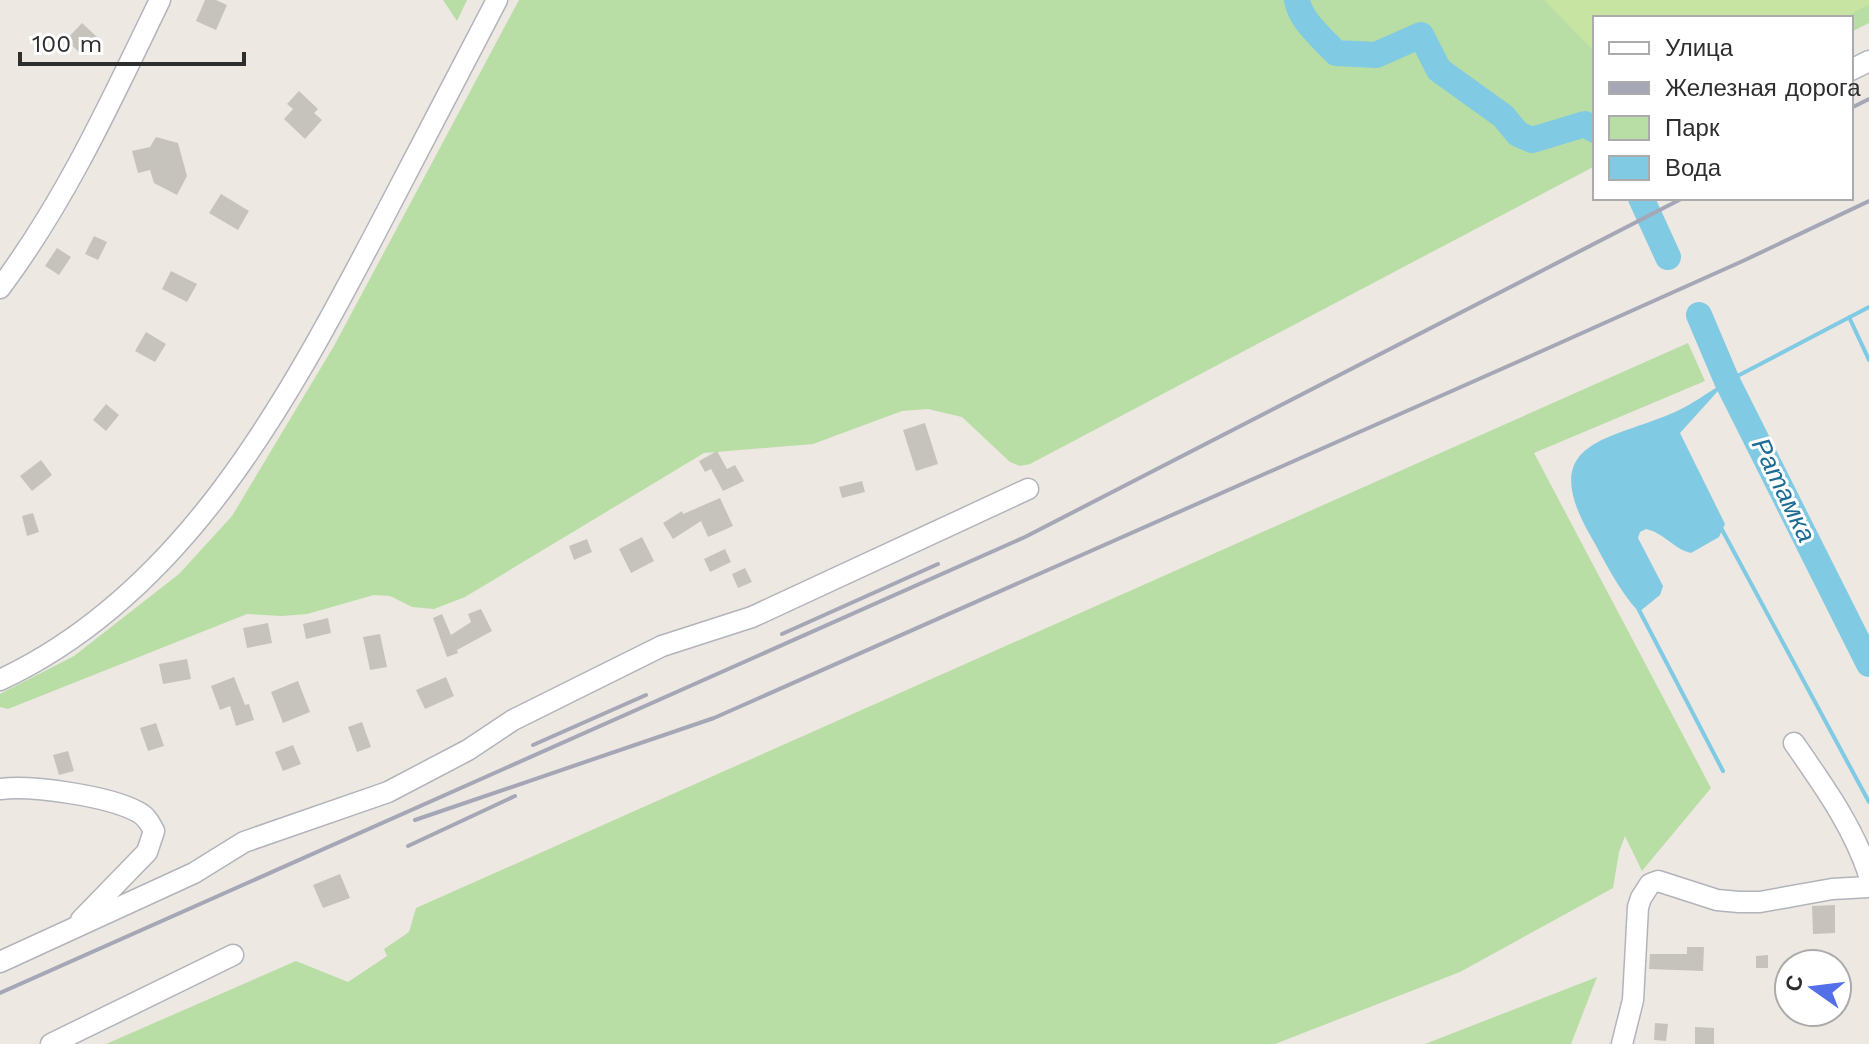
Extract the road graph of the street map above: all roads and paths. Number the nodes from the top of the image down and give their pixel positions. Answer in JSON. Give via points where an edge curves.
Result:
{"nodes":[{"id":1,"x":160,"y":0,"type":"edge"},
{"id":2,"x":497,"y":0,"type":"edge"},
{"id":3,"x":0,"y":288,"type":"edge"},
{"id":4,"x":1028,"y":489,"type":"dead end"},
{"id":5,"x":0,"y":680,"type":"edge"},
{"id":6,"x":1794,"y":743,"type":"dead end"},
{"id":7,"x":0,"y":789,"type":"edge"},
{"id":8,"x":1869,"y":875,"type":"edge"},
{"id":9,"x":1869,"y":887,"type":"edge"},
{"id":10,"x":73,"y":929,"type":"junction"},
{"id":11,"x":233,"y":955,"type":"dead end"},
{"id":12,"x":0,"y":962,"type":"edge"},
{"id":13,"x":51,"y":1044,"type":"edge"},
{"id":14,"x":1622,"y":1044,"type":"edge"}],
"edges":[{"from":1,"to":3,"type":"street","via":[[94,136],[28,251]]},
{"from":2,"to":5,"type":"street","via":[[347,287],[240,464],[174,548],[104,613]]},
{"from":4,"to":10,"type":"street","via":[[752,617],[662,646],[513,720],[388,792],[244,842],[194,873]]},
{"from":6,"to":8,"type":"street","via":[[1826,788]]},
{"from":7,"to":10,"type":"street","via":[[35,787],[90,798],[139,812],[149,821],[154,831],[147,852]]},
{"from":9,"to":14,"type":"street","via":[[1739,902],[1658,881],[1650,884],[1638,907],[1633,1000]]},
{"from":10,"to":12,"type":"street"},
{"from":11,"to":13,"type":"street"}]}
